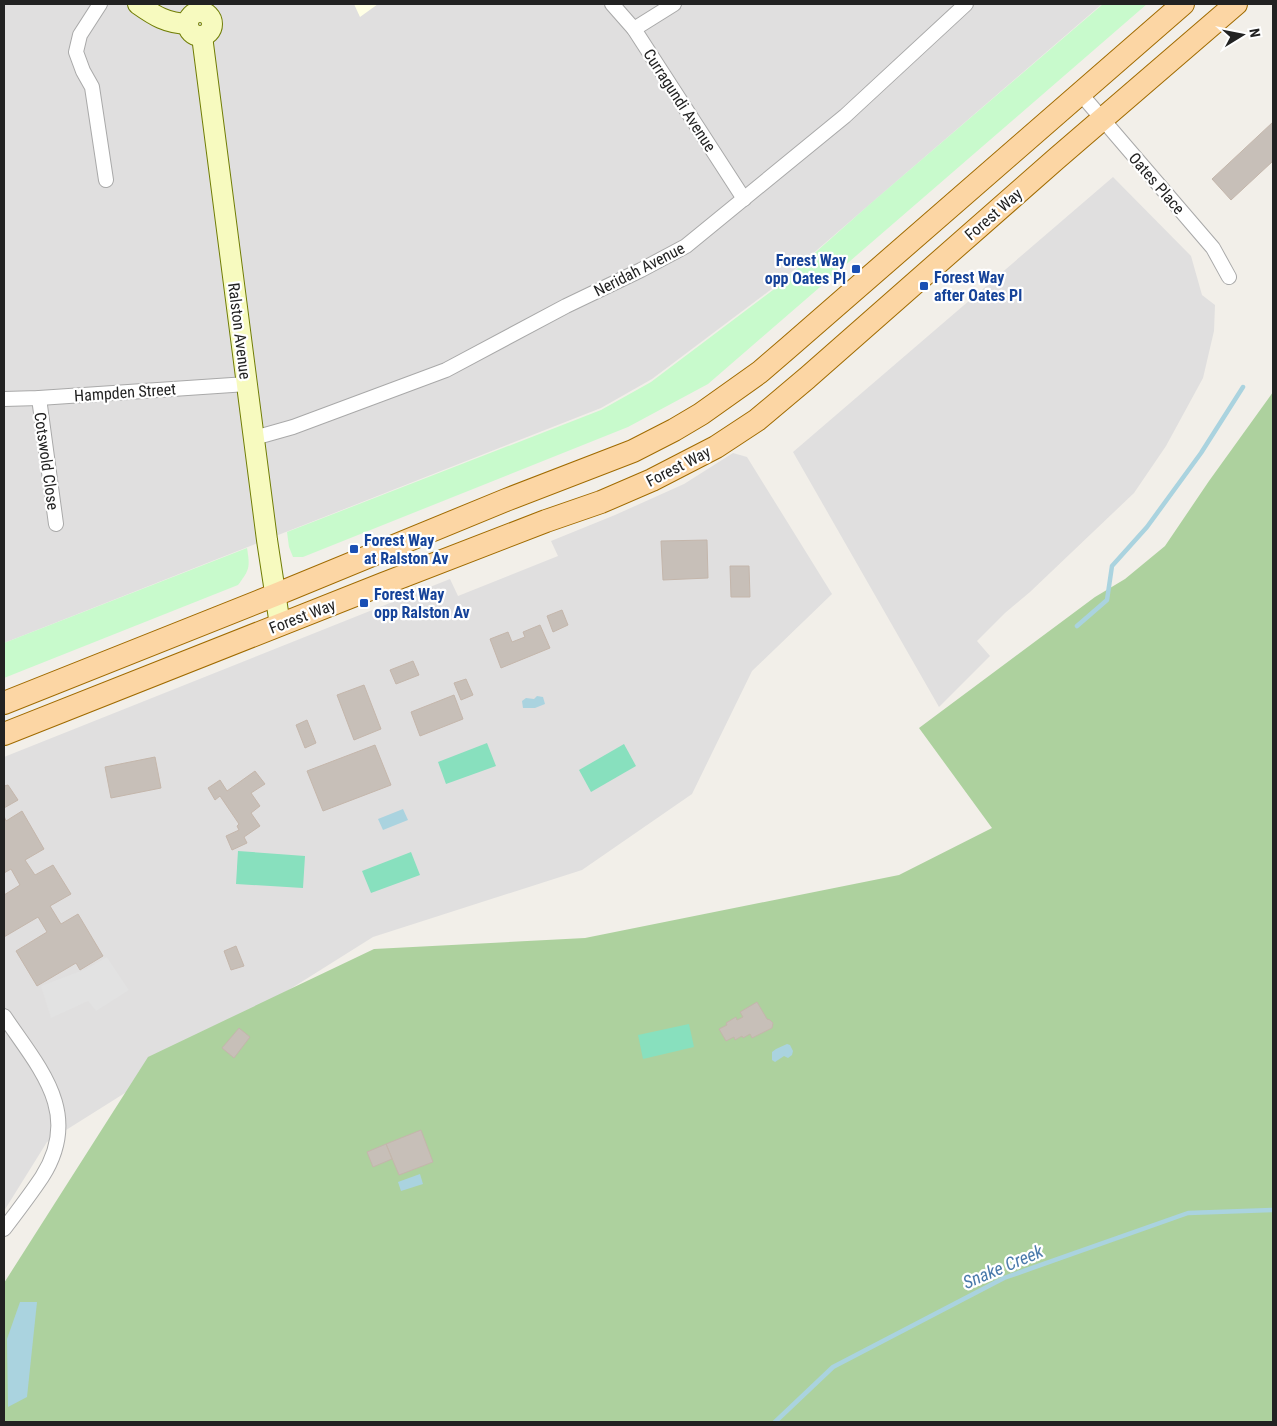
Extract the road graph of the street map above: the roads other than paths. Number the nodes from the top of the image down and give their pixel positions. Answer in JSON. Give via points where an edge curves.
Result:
{"nodes":[{"id":1,"x":100,"y":4,"type":"edge"},
{"id":2,"x":138,"y":4,"type":"edge"},
{"id":3,"x":612,"y":4,"type":"edge"},
{"id":4,"x":674,"y":4,"type":"edge"},
{"id":5,"x":966,"y":4,"type":"edge"},
{"id":6,"x":1183,"y":4,"type":"edge"},
{"id":7,"x":1236,"y":4,"type":"edge"},
{"id":8,"x":197,"y":19,"type":"edge"},
{"id":9,"x":634,"y":29,"type":"junction"},
{"id":10,"x":1080,"y":93,"type":"junction"},
{"id":11,"x":1102,"y":119,"type":"junction"},
{"id":12,"x":106,"y":180,"type":"dead end"},
{"id":13,"x":744,"y":199,"type":"junction"},
{"id":14,"x":1229,"y":277,"type":"dead end"},
{"id":15,"x":247,"y":384,"type":"junction"},
{"id":16,"x":39,"y":398,"type":"junction"},
{"id":17,"x":4,"y":399,"type":"edge"},
{"id":18,"x":254,"y":438,"type":"junction"},
{"id":19,"x":56,"y":524,"type":"dead end"},
{"id":20,"x":275,"y":595,"type":"junction"},
{"id":21,"x":280,"y":625,"type":"junction"},
{"id":22,"x":4,"y":703,"type":"edge"},
{"id":23,"x":4,"y":734,"type":"edge"},
{"id":24,"x":4,"y":1016,"type":"edge"},
{"id":25,"x":4,"y":1229,"type":"edge"}],
"edges":[{"from":1,"to":12,"type":"street","via":[[80,35],[76,52],[92,87]]},
{"from":2,"to":8,"type":"street","via":[[169,22]]},
{"from":3,"to":9,"type":"street","name":"Curragundi Avenue"},
{"from":4,"to":9,"type":"street"},
{"from":5,"to":13,"type":"street","name":"Neridah Avenue","via":[[845,116]]},
{"from":6,"to":10,"type":"main road","name":"Forest Way"},
{"from":7,"to":11,"type":"main road","name":"Forest Way"},
{"from":8,"to":15,"type":"street","name":"Ralston Avenue"},
{"from":9,"to":13,"type":"street","name":"Curragundi Avenue"},
{"from":10,"to":11,"type":"street","name":"Oates Place"},
{"from":10,"to":20,"type":"main road","name":"Forest Way","via":[[775,360],[701,414],[632,451]]},
{"from":11,"to":14,"type":"street","name":"Oates Place","via":[[1213,248]]},
{"from":11,"to":21,"type":"main road","name":"Forest Way","via":[[807,378],[757,420],[716,447],[601,502]]},
{"from":13,"to":18,"type":"street","name":"Neridah Avenue","via":[[686,246],[446,370],[293,428]]},
{"from":15,"to":16,"type":"street","name":"Hampden Street"},
{"from":15,"to":18,"type":"street","name":"Ralston Avenue"},
{"from":16,"to":17,"type":"street","name":"Hampden Street"},
{"from":16,"to":19,"type":"street","name":"Cotswold Close"},
{"from":18,"to":20,"type":"street","name":"Ralston Avenue"},
{"from":20,"to":21,"type":"street","name":"Ralston Avenue"},
{"from":20,"to":22,"type":"main road","name":"Forest Way"},
{"from":21,"to":23,"type":"main road","name":"Forest Way"},
{"from":24,"to":25,"type":"street","via":[[43,1074],[55,1099],[60,1121],[54,1154],[43,1176]]}]}
